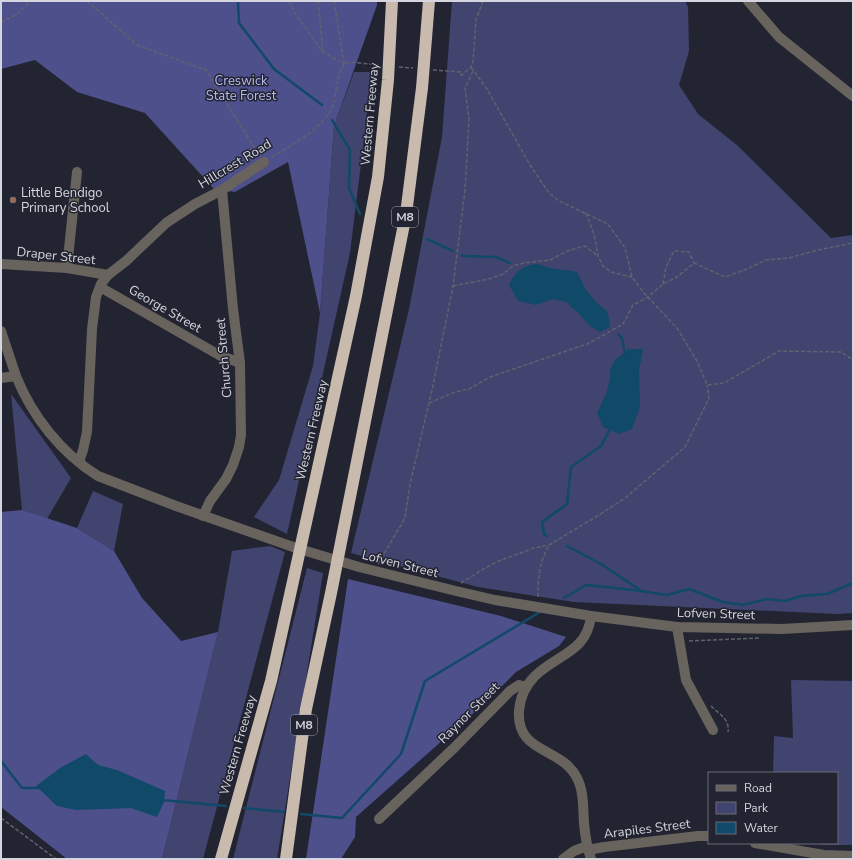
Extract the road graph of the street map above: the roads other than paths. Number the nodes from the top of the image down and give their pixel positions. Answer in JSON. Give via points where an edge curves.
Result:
{"nodes":[{"id":1,"x":392,"y":1,"type":"edge"},
{"id":2,"x":429,"y":1,"type":"edge"},
{"id":3,"x":748,"y":1,"type":"edge"},
{"id":4,"x":853,"y":96,"type":"edge"},
{"id":5,"x":264,"y":162,"type":"road end"},
{"id":6,"x":77,"y":172,"type":"dead end"},
{"id":7,"x":222,"y":190,"type":"junction"},
{"id":8,"x":1,"y":264,"type":"edge"},
{"id":9,"x":67,"y":268,"type":"junction"},
{"id":10,"x":108,"y":275,"type":"junction"},
{"id":11,"x":100,"y":287,"type":"junction"},
{"id":12,"x":1,"y":331,"type":"edge"},
{"id":13,"x":240,"y":363,"type":"junction"},
{"id":14,"x":16,"y":376,"type":"junction"},
{"id":15,"x":1,"y":378,"type":"edge"},
{"id":16,"x":79,"y":462,"type":"junction"},
{"id":17,"x":203,"y":516,"type":"junction"},
{"id":18,"x":591,"y":616,"type":"junction"},
{"id":19,"x":853,"y":625,"type":"edge"},
{"id":20,"x":677,"y":627,"type":"junction"},
{"id":21,"x":526,"y":687,"type":"junction"},
{"id":22,"x":713,"y":730,"type":"dead end"},
{"id":23,"x":379,"y":819,"type":"dead end"},
{"id":24,"x":708,"y":836,"type":"edge"},
{"id":25,"x":761,"y":844,"type":"edge"},
{"id":26,"x":589,"y":852,"type":"edge"},
{"id":27,"x":853,"y":856,"type":"edge"},
{"id":28,"x":221,"y":859,"type":"edge"},
{"id":29,"x":286,"y":859,"type":"edge"},
{"id":30,"x":563,"y":859,"type":"edge"}],
"edges":[{"from":1,"to":28,"type":"highway","name":"Western Freeway","number":"M8","via":[[388,80],[378,177],[356,296],[270,681]]},
{"from":2,"to":29,"type":"highway","number":"M8","via":[[422,88],[406,214],[306,708]]},
{"from":3,"to":4,"type":"street","via":[[778,38]]},
{"from":5,"to":7,"type":"street","name":"Hillcrest Road"},
{"from":6,"to":9,"type":"street"},
{"from":7,"to":10,"type":"street","name":"Hillcrest Road","via":[[195,204],[166,224]]},
{"from":7,"to":13,"type":"street","name":"Church Street"},
{"from":8,"to":9,"type":"street","name":"Draper Street"},
{"from":9,"to":10,"type":"street","name":"Draper Street"},
{"from":10,"to":11,"type":"street","name":"Hillcrest Road"},
{"from":11,"to":13,"type":"street","name":"George Street","via":[[219,355]]},
{"from":11,"to":16,"type":"street","name":"Hillcrest Road","via":[[96,297],[92,329],[87,432]]},
{"from":12,"to":14,"type":"street","name":"Lofven Street"},
{"from":13,"to":17,"type":"street","name":"Church Street","via":[[239,448],[231,470]]},
{"from":14,"to":15,"type":"street"},
{"from":14,"to":16,"type":"street","name":"Lofven Street","via":[[38,418]]},
{"from":16,"to":17,"type":"street","name":"Lofven Street","via":[[105,480]]},
{"from":17,"to":18,"type":"street","name":"Lofven Street","via":[[359,567],[456,591]]},
{"from":18,"to":20,"type":"street","name":"Lofven Street"},
{"from":18,"to":21,"type":"street","name":"Raynor Street","via":[[587,632],[578,646],[540,672]]},
{"from":19,"to":20,"type":"street","name":"Lofven Street","via":[[782,629]]},
{"from":20,"to":22,"type":"street","via":[[686,680]]},
{"from":21,"to":23,"type":"street","name":"Raynor Street","via":[[519,685],[510,691]]},
{"from":21,"to":26,"type":"street","via":[[519,708],[520,728],[530,742],[566,764],[577,777]]},
{"from":24,"to":26,"type":"street","name":"Arapiles Street","via":[[604,847]]},
{"from":25,"to":27,"type":"street","via":[[829,856]]},
{"from":26,"to":30,"type":"street","name":"Arapiles Street","via":[[574,851]]}]}
